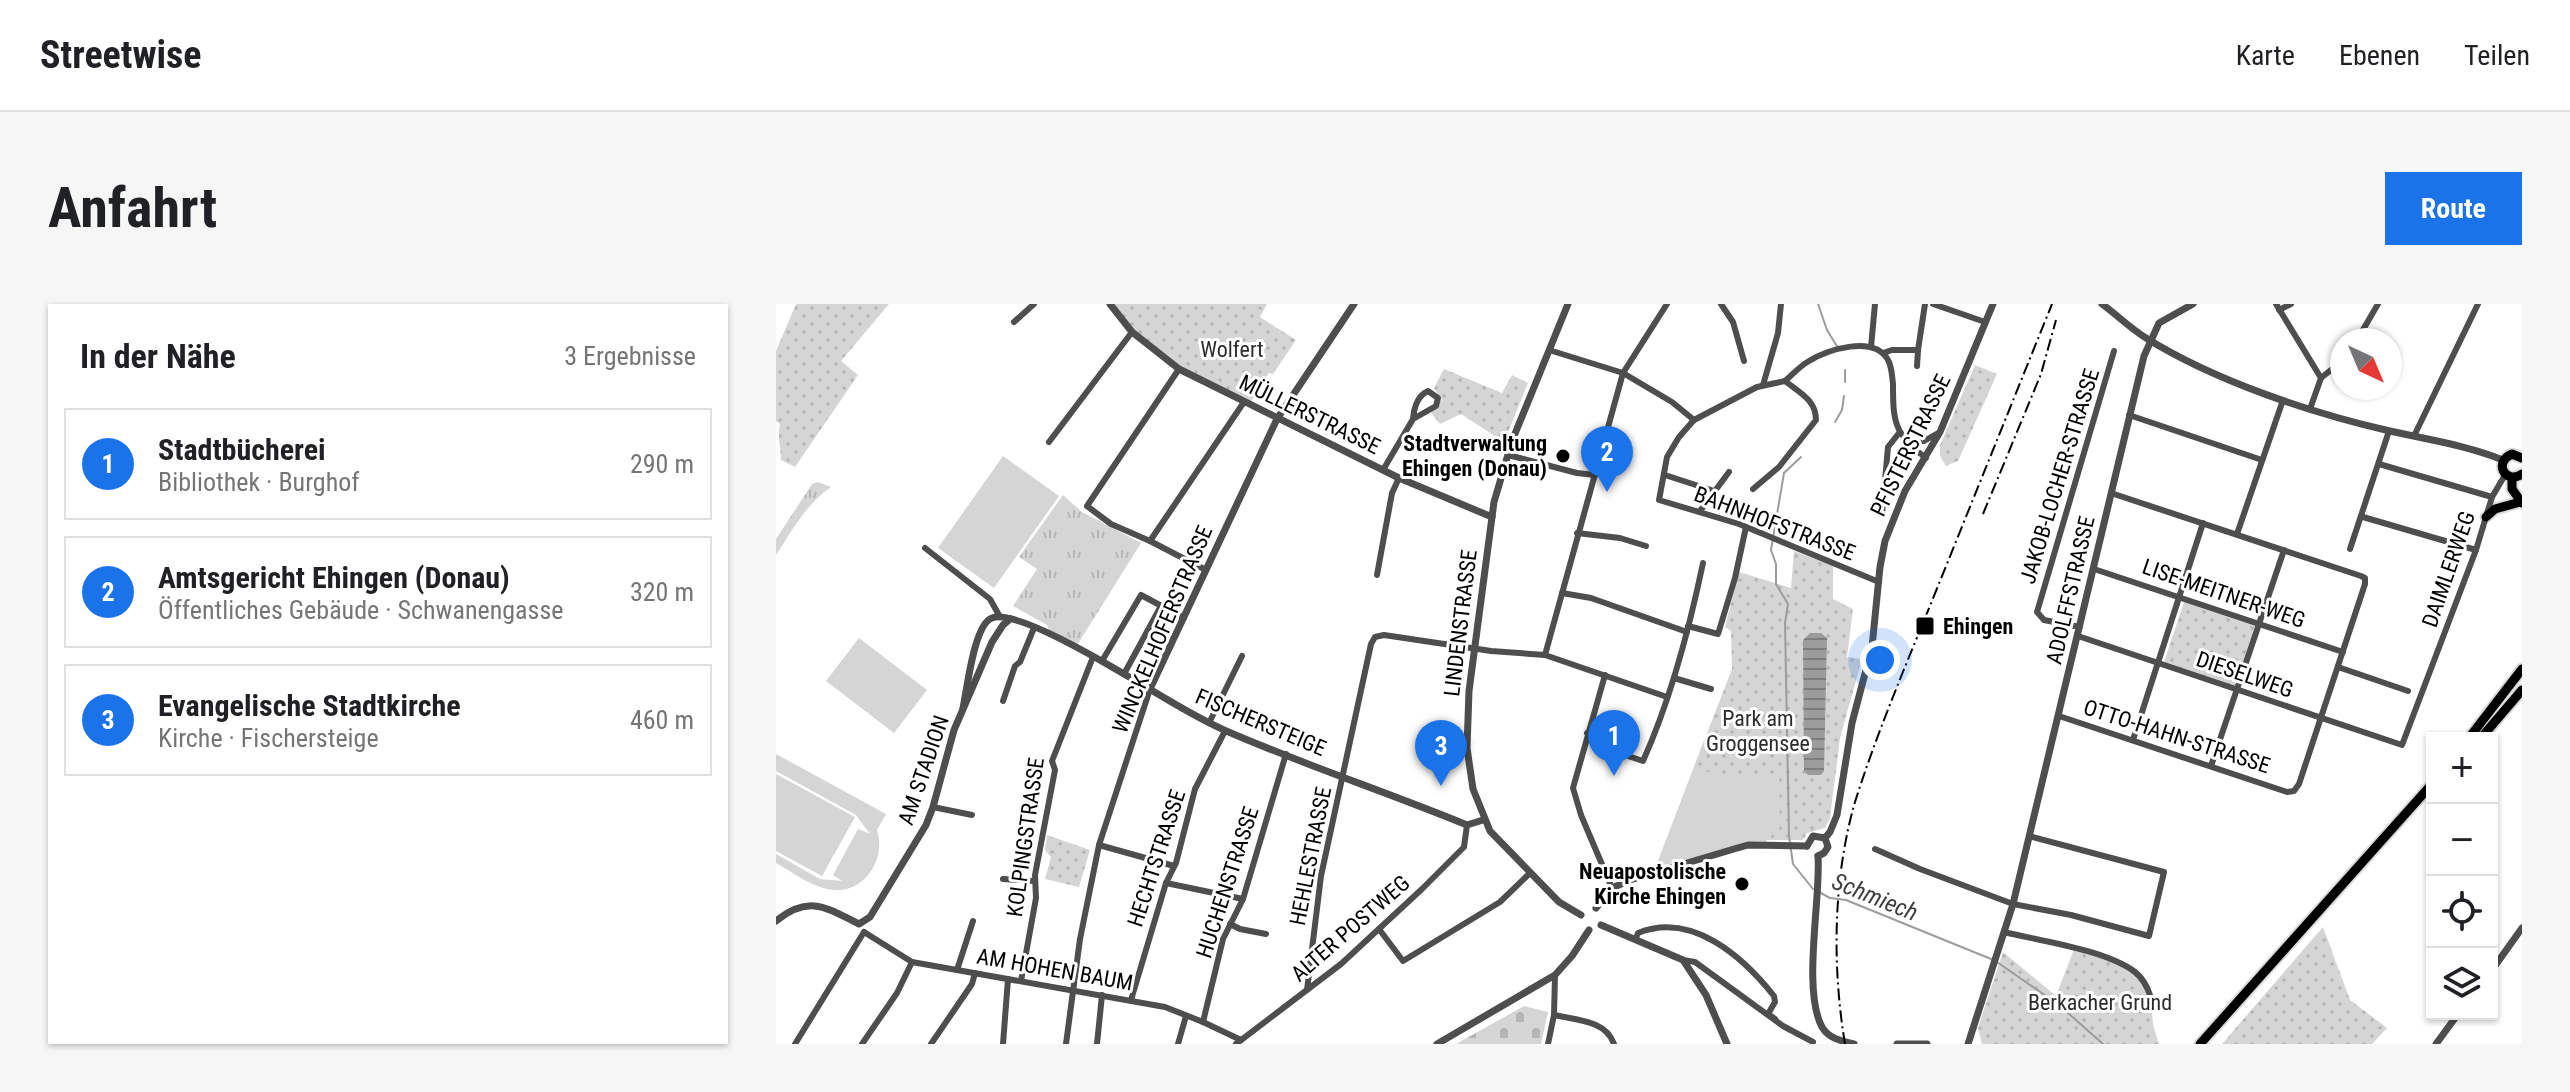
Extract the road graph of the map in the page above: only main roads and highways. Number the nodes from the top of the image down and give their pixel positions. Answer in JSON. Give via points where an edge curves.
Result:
{"nodes":[{"id":1,"x":2522,"y":458,"type":"edge"},
{"id":2,"x":2513,"y":476,"type":"edge"},
{"id":3,"x":2521,"y":503,"type":"edge"},
{"id":4,"x":2486,"y":517,"type":"road end"},
{"id":5,"x":2522,"y":669,"type":"edge"},
{"id":6,"x":2522,"y":690,"type":"edge"},
{"id":7,"x":2474,"y":732,"type":"edge"},
{"id":8,"x":2486,"y":732,"type":"edge"},
{"id":9,"x":2426,"y":791,"type":"edge"},
{"id":10,"x":2200,"y":1044,"type":"edge"}],
"edges":[{"from":1,"to":2,"type":"main road","via":[[2512,454],[2503,460],[2501,468]]},
{"from":2,"to":3,"type":"main road","via":[[2512,489]]},
{"from":3,"to":4,"type":"main road","via":[[2495,509]]},
{"from":5,"to":7,"type":"main road"},
{"from":6,"to":8,"type":"main road"},
{"from":9,"to":10,"type":"main road"}]}
